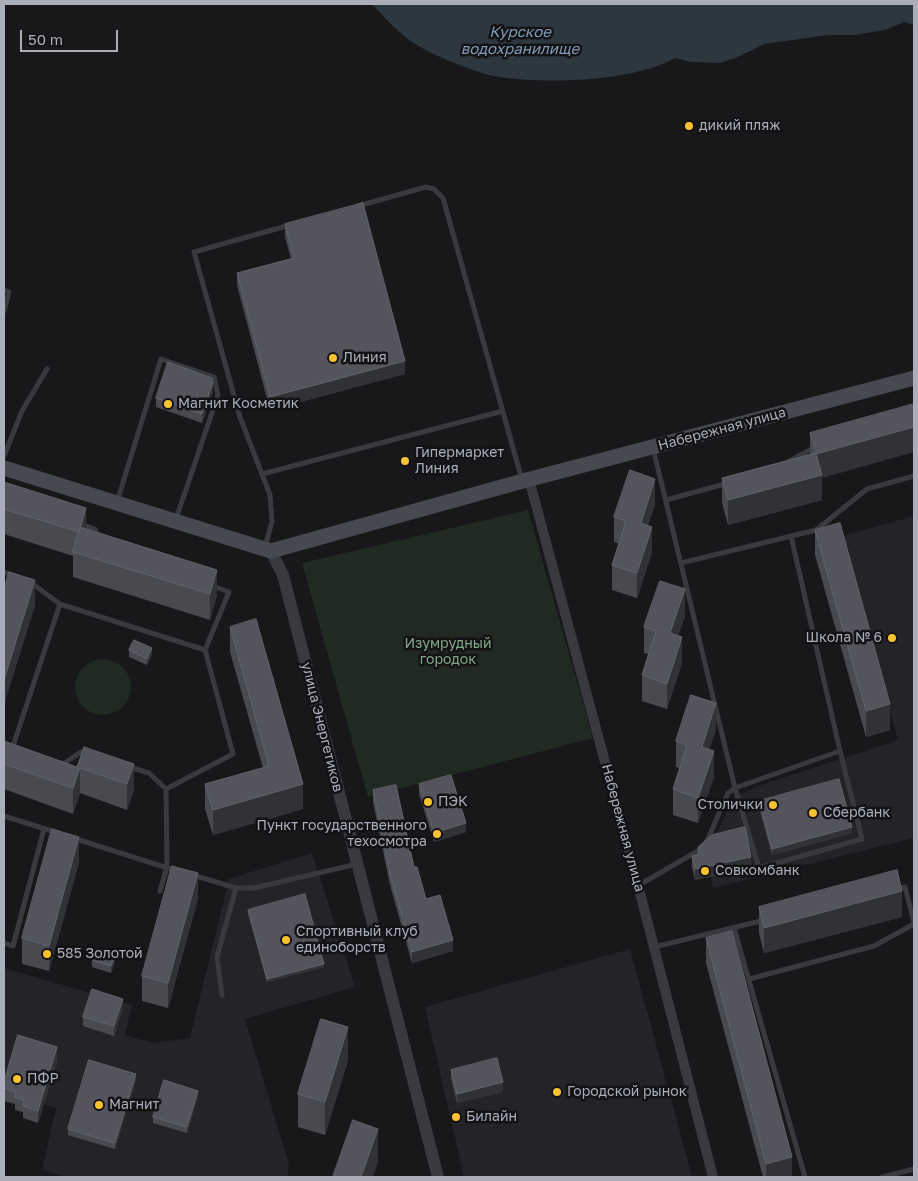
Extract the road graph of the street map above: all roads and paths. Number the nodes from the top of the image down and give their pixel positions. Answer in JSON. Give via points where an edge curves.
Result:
{"nodes":[{"id":1,"x":355,"y":207,"type":"edge"},
{"id":2,"x":298,"y":223,"type":"edge"},
{"id":3,"x":4,"y":290,"type":"edge"},
{"id":4,"x":4,"y":311,"type":"edge"},
{"id":5,"x":47,"y":369,"type":"dead end"},
{"id":6,"x":914,"y":378,"type":"edge"},
{"id":7,"x":503,"y":411,"type":"junction"},
{"id":8,"x":818,"y":446,"type":"edge"},
{"id":9,"x":653,"y":448,"type":"junction"},
{"id":10,"x":4,"y":456,"type":"edge"},
{"id":11,"x":786,"y":464,"type":"edge"},
{"id":12,"x":4,"y":468,"type":"edge"},
{"id":13,"x":262,"y":474,"type":"junction"},
{"id":14,"x":914,"y":476,"type":"edge"},
{"id":15,"x":526,"y":480,"type":"junction"},
{"id":16,"x":732,"y":482,"type":"edge"},
{"id":17,"x":666,"y":500,"type":"junction"},
{"id":18,"x":117,"y":503,"type":"junction"},
{"id":19,"x":175,"y":521,"type":"junction"},
{"id":20,"x":77,"y":523,"type":"edge"},
{"id":21,"x":791,"y":536,"type":"junction"},
{"id":22,"x":103,"y":547,"type":"edge"},
{"id":23,"x":268,"y":550,"type":"junction"},
{"id":24,"x":681,"y":563,"type":"junction"},
{"id":25,"x":4,"y":572,"type":"edge"},
{"id":26,"x":19,"y":578,"type":"edge"},
{"id":27,"x":27,"y":580,"type":"edge"},
{"id":28,"x":202,"y":582,"type":"edge"},
{"id":29,"x":60,"y":604,"type":"junction"},
{"id":30,"x":205,"y":650,"type":"junction"},
{"id":31,"x":21,"y":749,"type":"edge"},
{"id":32,"x":840,"y":751,"type":"junction"},
{"id":33,"x":90,"y":754,"type":"edge"},
{"id":34,"x":55,"y":761,"type":"edge"},
{"id":35,"x":123,"y":765,"type":"edge"},
{"id":36,"x":735,"y":788,"type":"junction"},
{"id":37,"x":166,"y":789,"type":"junction"},
{"id":38,"x":4,"y":816,"type":"edge"},
{"id":39,"x":44,"y":829,"type":"junction"},
{"id":40,"x":357,"y":864,"type":"junction"},
{"id":41,"x":167,"y":868,"type":"junction"},
{"id":42,"x":638,"y":885,"type":"junction"},
{"id":43,"x":236,"y":888,"type":"junction"},
{"id":44,"x":160,"y":891,"type":"dead end"},
{"id":45,"x":886,"y":891,"type":"edge"},
{"id":46,"x":772,"y":918,"type":"edge"},
{"id":47,"x":914,"y":923,"type":"edge"},
{"id":48,"x":734,"y":928,"type":"junction"},
{"id":49,"x":4,"y":943,"type":"edge"},
{"id":50,"x":654,"y":947,"type":"junction"},
{"id":51,"x":749,"y":979,"type":"junction"},
{"id":52,"x":222,"y":995,"type":"dead end"},
{"id":53,"x":914,"y":1169,"type":"edge"},
{"id":54,"x":438,"y":1177,"type":"edge"},
{"id":55,"x":713,"y":1177,"type":"edge"},
{"id":56,"x":805,"y":1177,"type":"edge"},
{"id":57,"x":882,"y":1177,"type":"edge"}],
"edges":[{"from":1,"to":7,"type":"lane","via":[[426,187],[434,189],[443,198]]},
{"from":2,"to":13,"type":"lane","via":[[194,252],[240,418]]},
{"from":3,"to":4,"type":"lane","via":[[9,292]]},
{"from":5,"to":10,"type":"lane","via":[[22,411]]},
{"from":6,"to":9,"type":"main road","name":"Набережная улица"},
{"from":7,"to":13,"type":"lane"},
{"from":7,"to":15,"type":"lane"},
{"from":8,"to":11,"type":"lane","via":[[809,448]]},
{"from":9,"to":15,"type":"main road","name":"Набережная улица"},
{"from":9,"to":17,"type":"lane"},
{"from":12,"to":18,"type":"main road"},
{"from":13,"to":23,"type":"lane","via":[[270,495],[272,521]]},
{"from":14,"to":21,"type":"lane","via":[[867,489],[816,530]]},
{"from":15,"to":23,"type":"main road","name":"Набережная улица"},
{"from":15,"to":42,"type":"street","name":"Набережная улица"},
{"from":16,"to":17,"type":"lane"},
{"from":17,"to":24,"type":"lane"},
{"from":18,"to":19,"type":"main road"},
{"from":18,"to":19,"type":"lane","via":[[160,359],[214,377],[218,395]]},
{"from":19,"to":23,"type":"main road"},
{"from":20,"to":22,"type":"lane","via":[[95,529]]},
{"from":21,"to":24,"type":"lane"},
{"from":21,"to":32,"type":"lane"},
{"from":23,"to":40,"type":"street","name":"улица Энергетиков","via":[[283,575]]},
{"from":24,"to":36,"type":"lane"},
{"from":25,"to":26,"type":"lane"},
{"from":27,"to":29,"type":"lane"},
{"from":28,"to":30,"type":"lane","via":[[229,592]]},
{"from":29,"to":30,"type":"lane"},
{"from":29,"to":31,"type":"lane","via":[[13,746]]},
{"from":30,"to":37,"type":"lane","via":[[233,754]]},
{"from":32,"to":36,"type":"lane"},
{"from":32,"to":36,"type":"lane","via":[[862,838],[760,868]]},
{"from":33,"to":34,"type":"lane","via":[[81,752],[63,764]]},
{"from":35,"to":37,"type":"lane","via":[[149,773]]},
{"from":36,"to":42,"type":"lane","via":[[728,793],[705,847]]},
{"from":37,"to":41,"type":"lane"},
{"from":38,"to":39,"type":"lane"},
{"from":39,"to":41,"type":"lane"},
{"from":39,"to":49,"type":"lane","via":[[13,946]]},
{"from":40,"to":43,"type":"lane","via":[[254,888]]},
{"from":40,"to":54,"type":"street","name":"улица Энергетиков"},
{"from":41,"to":43,"type":"lane"},
{"from":41,"to":44,"type":"lane"},
{"from":42,"to":50,"type":"street","name":"Набережная улица"},
{"from":43,"to":52,"type":"lane","via":[[217,957]]},
{"from":45,"to":47,"type":"lane","via":[[905,887]]},
{"from":46,"to":48,"type":"lane"},
{"from":47,"to":51,"type":"lane","via":[[874,946]]},
{"from":48,"to":50,"type":"lane"},
{"from":48,"to":51,"type":"lane"},
{"from":50,"to":55,"type":"street","name":"Набережная улица"},
{"from":51,"to":56,"type":"lane"},
{"from":53,"to":57,"type":"lane"}]}
